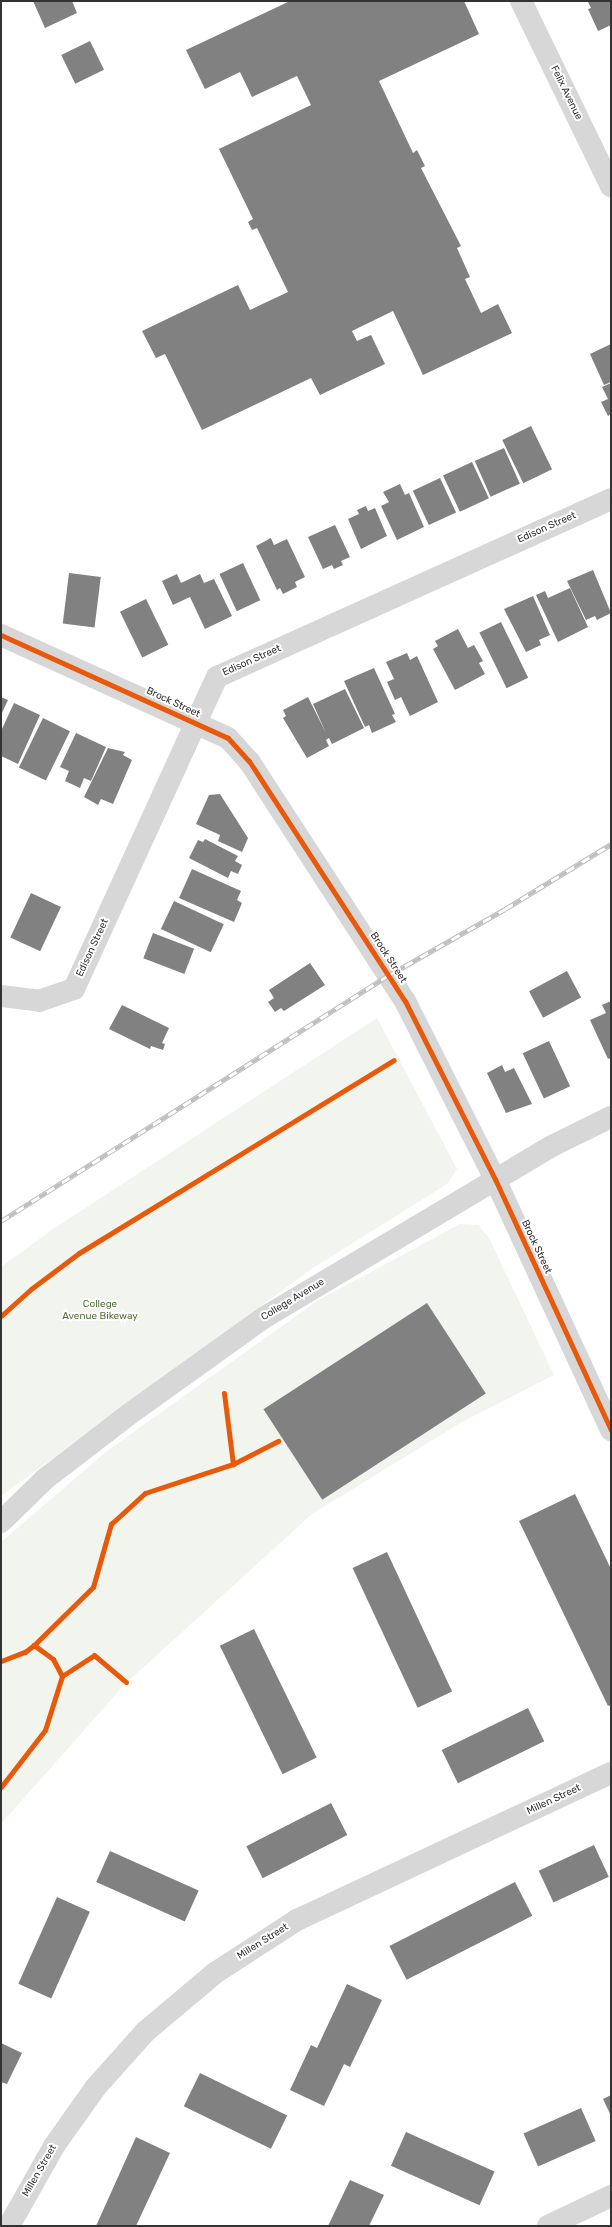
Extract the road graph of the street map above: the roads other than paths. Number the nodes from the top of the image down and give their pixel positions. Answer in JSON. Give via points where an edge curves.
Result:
{"nodes":[{"id":1,"x":521,"y":1,"type":"edge"},
{"id":2,"x":611,"y":186,"type":"edge"},
{"id":3,"x":611,"y":499,"type":"edge"},
{"id":4,"x":1,"y":635,"type":"edge"},
{"id":5,"x":196,"y":723,"type":"junction"},
{"id":6,"x":1,"y":996,"type":"edge"},
{"id":7,"x":611,"y":1117,"type":"edge"},
{"id":8,"x":495,"y":1179,"type":"junction"},
{"id":9,"x":611,"y":1430,"type":"edge"},
{"id":10,"x":1,"y":1522,"type":"edge"},
{"id":11,"x":611,"y":1773,"type":"edge"},
{"id":12,"x":611,"y":2196,"type":"edge"},
{"id":13,"x":9,"y":2226,"type":"edge"},
{"id":14,"x":548,"y":2226,"type":"edge"}],
"edges":[{"from":1,"to":2,"type":"street","name":"Felix Avenue"},
{"from":3,"to":5,"type":"street","name":"Edison Street","via":[[217,677]]},
{"from":4,"to":5,"type":"street","name":"Brock Street"},
{"from":5,"to":6,"type":"street","name":"Edison Street","via":[[74,989],[39,1001]]},
{"from":5,"to":8,"type":"street","name":"Brock Street","via":[[228,738],[249,761],[329,883],[405,1001]]},
{"from":7,"to":8,"type":"street","name":"College Avenue","via":[[554,1145]]},
{"from":8,"to":9,"type":"street","name":"Brock Street"},
{"from":8,"to":10,"type":"street","name":"College Avenue","via":[[264,1317],[128,1415],[45,1479]]},
{"from":11,"to":13,"type":"street","name":"Millen Street","via":[[297,1920],[215,1973],[145,2032],[95,2088],[54,2146]]},
{"from":12,"to":14,"type":"street"}]}
